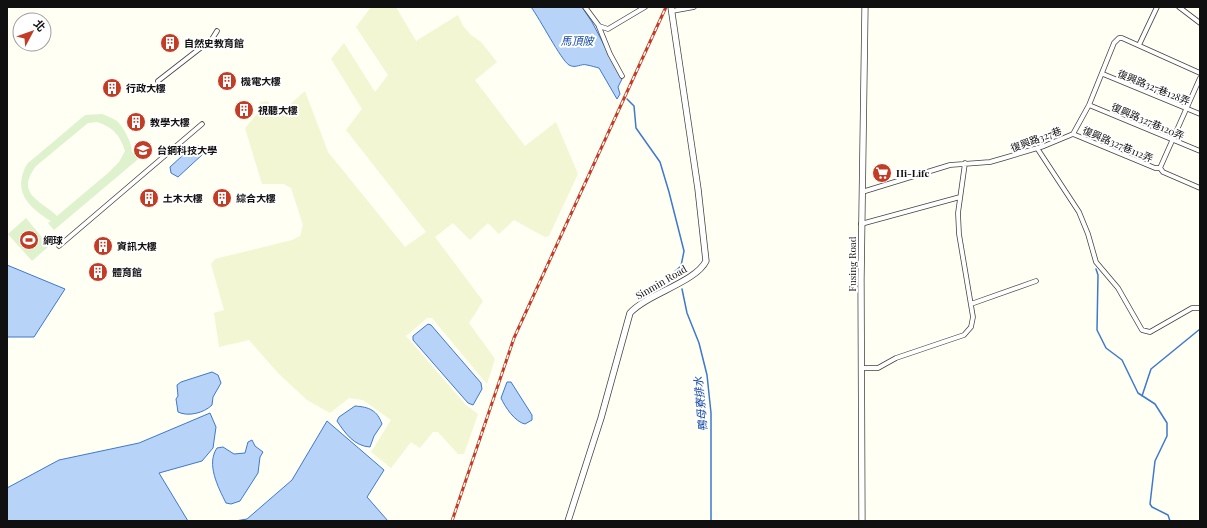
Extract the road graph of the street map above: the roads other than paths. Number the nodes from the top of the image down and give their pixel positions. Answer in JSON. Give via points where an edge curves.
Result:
{"nodes":[{"id":1,"x":585,"y":7,"type":"edge"},
{"id":2,"x":645,"y":7,"type":"edge"},
{"id":3,"x":694,"y":7,"type":"edge"},
{"id":4,"x":865,"y":7,"type":"edge"},
{"id":5,"x":1156,"y":7,"type":"edge"},
{"id":6,"x":1179,"y":7,"type":"edge"},
{"id":7,"x":672,"y":9,"type":"edge"},
{"id":8,"x":1200,"y":23,"type":"edge"},
{"id":9,"x":599,"y":26,"type":"junction"},
{"id":10,"x":217,"y":31,"type":"dead end"},
{"id":11,"x":1139,"y":45,"type":"junction"},
{"id":12,"x":1200,"y":73,"type":"edge"},
{"id":13,"x":1103,"y":74,"type":"junction"},
{"id":14,"x":622,"y":76,"type":"dead end"},
{"id":15,"x":1200,"y":78,"type":"edge"},
{"id":16,"x":158,"y":81,"type":"dead end"},
{"id":17,"x":1089,"y":105,"type":"junction"},
{"id":18,"x":1187,"y":108,"type":"junction"},
{"id":19,"x":1200,"y":114,"type":"edge"},
{"id":20,"x":202,"y":124,"type":"dead end"},
{"id":21,"x":1073,"y":134,"type":"junction"},
{"id":22,"x":1172,"y":140,"type":"junction"},
{"id":23,"x":1037,"y":148,"type":"junction"},
{"id":24,"x":1200,"y":151,"type":"edge"},
{"id":25,"x":965,"y":163,"type":"junction"},
{"id":26,"x":1160,"y":168,"type":"junction"},
{"id":27,"x":1200,"y":188,"type":"edge"},
{"id":28,"x":862,"y":192,"type":"junction"},
{"id":29,"x":960,"y":197,"type":"junction"},
{"id":30,"x":861,"y":224,"type":"junction"},
{"id":31,"x":59,"y":246,"type":"dead end"},
{"id":32,"x":1036,"y":281,"type":"dead end"},
{"id":33,"x":971,"y":304,"type":"junction"},
{"id":34,"x":1200,"y":308,"type":"edge"},
{"id":35,"x":863,"y":368,"type":"junction"},
{"id":36,"x":568,"y":521,"type":"edge"},
{"id":37,"x":862,"y":521,"type":"edge"}],
"edges":[{"from":1,"to":9,"type":"street"},
{"from":2,"to":9,"type":"street","via":[[608,29]]},
{"from":3,"to":7,"type":"street"},
{"from":4,"to":28,"type":"street","name":"Fusing Road"},
{"from":5,"to":11,"type":"street"},
{"from":6,"to":8,"type":"street"},
{"from":7,"to":36,"type":"street","name":"Sinmin Road","via":[[706,261],[702,268],[675,286],[642,302],[630,313],[601,418]]},
{"from":9,"to":14,"type":"street"},
{"from":10,"to":16,"type":"street","via":[[212,39]]},
{"from":11,"to":12,"type":"street"},
{"from":11,"to":13,"type":"street","name":"復興路327巷","via":[[1122,38],[1116,40]]},
{"from":13,"to":17,"type":"street","name":"復興路327巷"},
{"from":13,"to":18,"type":"street","name":"復興路327巷128弄"},
{"from":15,"to":18,"type":"street"},
{"from":17,"to":21,"type":"street","name":"復興路327巷"},
{"from":17,"to":22,"type":"street","name":"復興路327巷120弄"},
{"from":18,"to":19,"type":"street","name":"復興路327巷128弄"},
{"from":18,"to":22,"type":"street"},
{"from":20,"to":31,"type":"street"},
{"from":21,"to":23,"type":"street","name":"復興路327巷"},
{"from":21,"to":26,"type":"street","name":"復興路327巷112弄"},
{"from":22,"to":24,"type":"street","name":"復興路327巷120弄"},
{"from":22,"to":26,"type":"street"},
{"from":23,"to":25,"type":"street","name":"復興路327巷","via":[[990,162]]},
{"from":23,"to":34,"type":"street","via":[[1081,217],[1096,262],[1118,288],[1142,330],[1150,332],[1192,308]]},
{"from":25,"to":28,"type":"street","name":"復興路327巷","via":[[950,165]]},
{"from":25,"to":29,"type":"street"},
{"from":26,"to":27,"type":"street","name":"復興路327巷112弄","via":[[1163,172]]},
{"from":28,"to":30,"type":"street","name":"Fusing Road"},
{"from":29,"to":30,"type":"street"},
{"from":29,"to":33,"type":"street","via":[[959,234]]},
{"from":30,"to":35,"type":"street","name":"Fusing Road"},
{"from":32,"to":33,"type":"street"},
{"from":33,"to":35,"type":"street","via":[[973,322],[964,335],[896,358],[878,368]]},
{"from":35,"to":37,"type":"street","name":"Fusing Road"}]}
